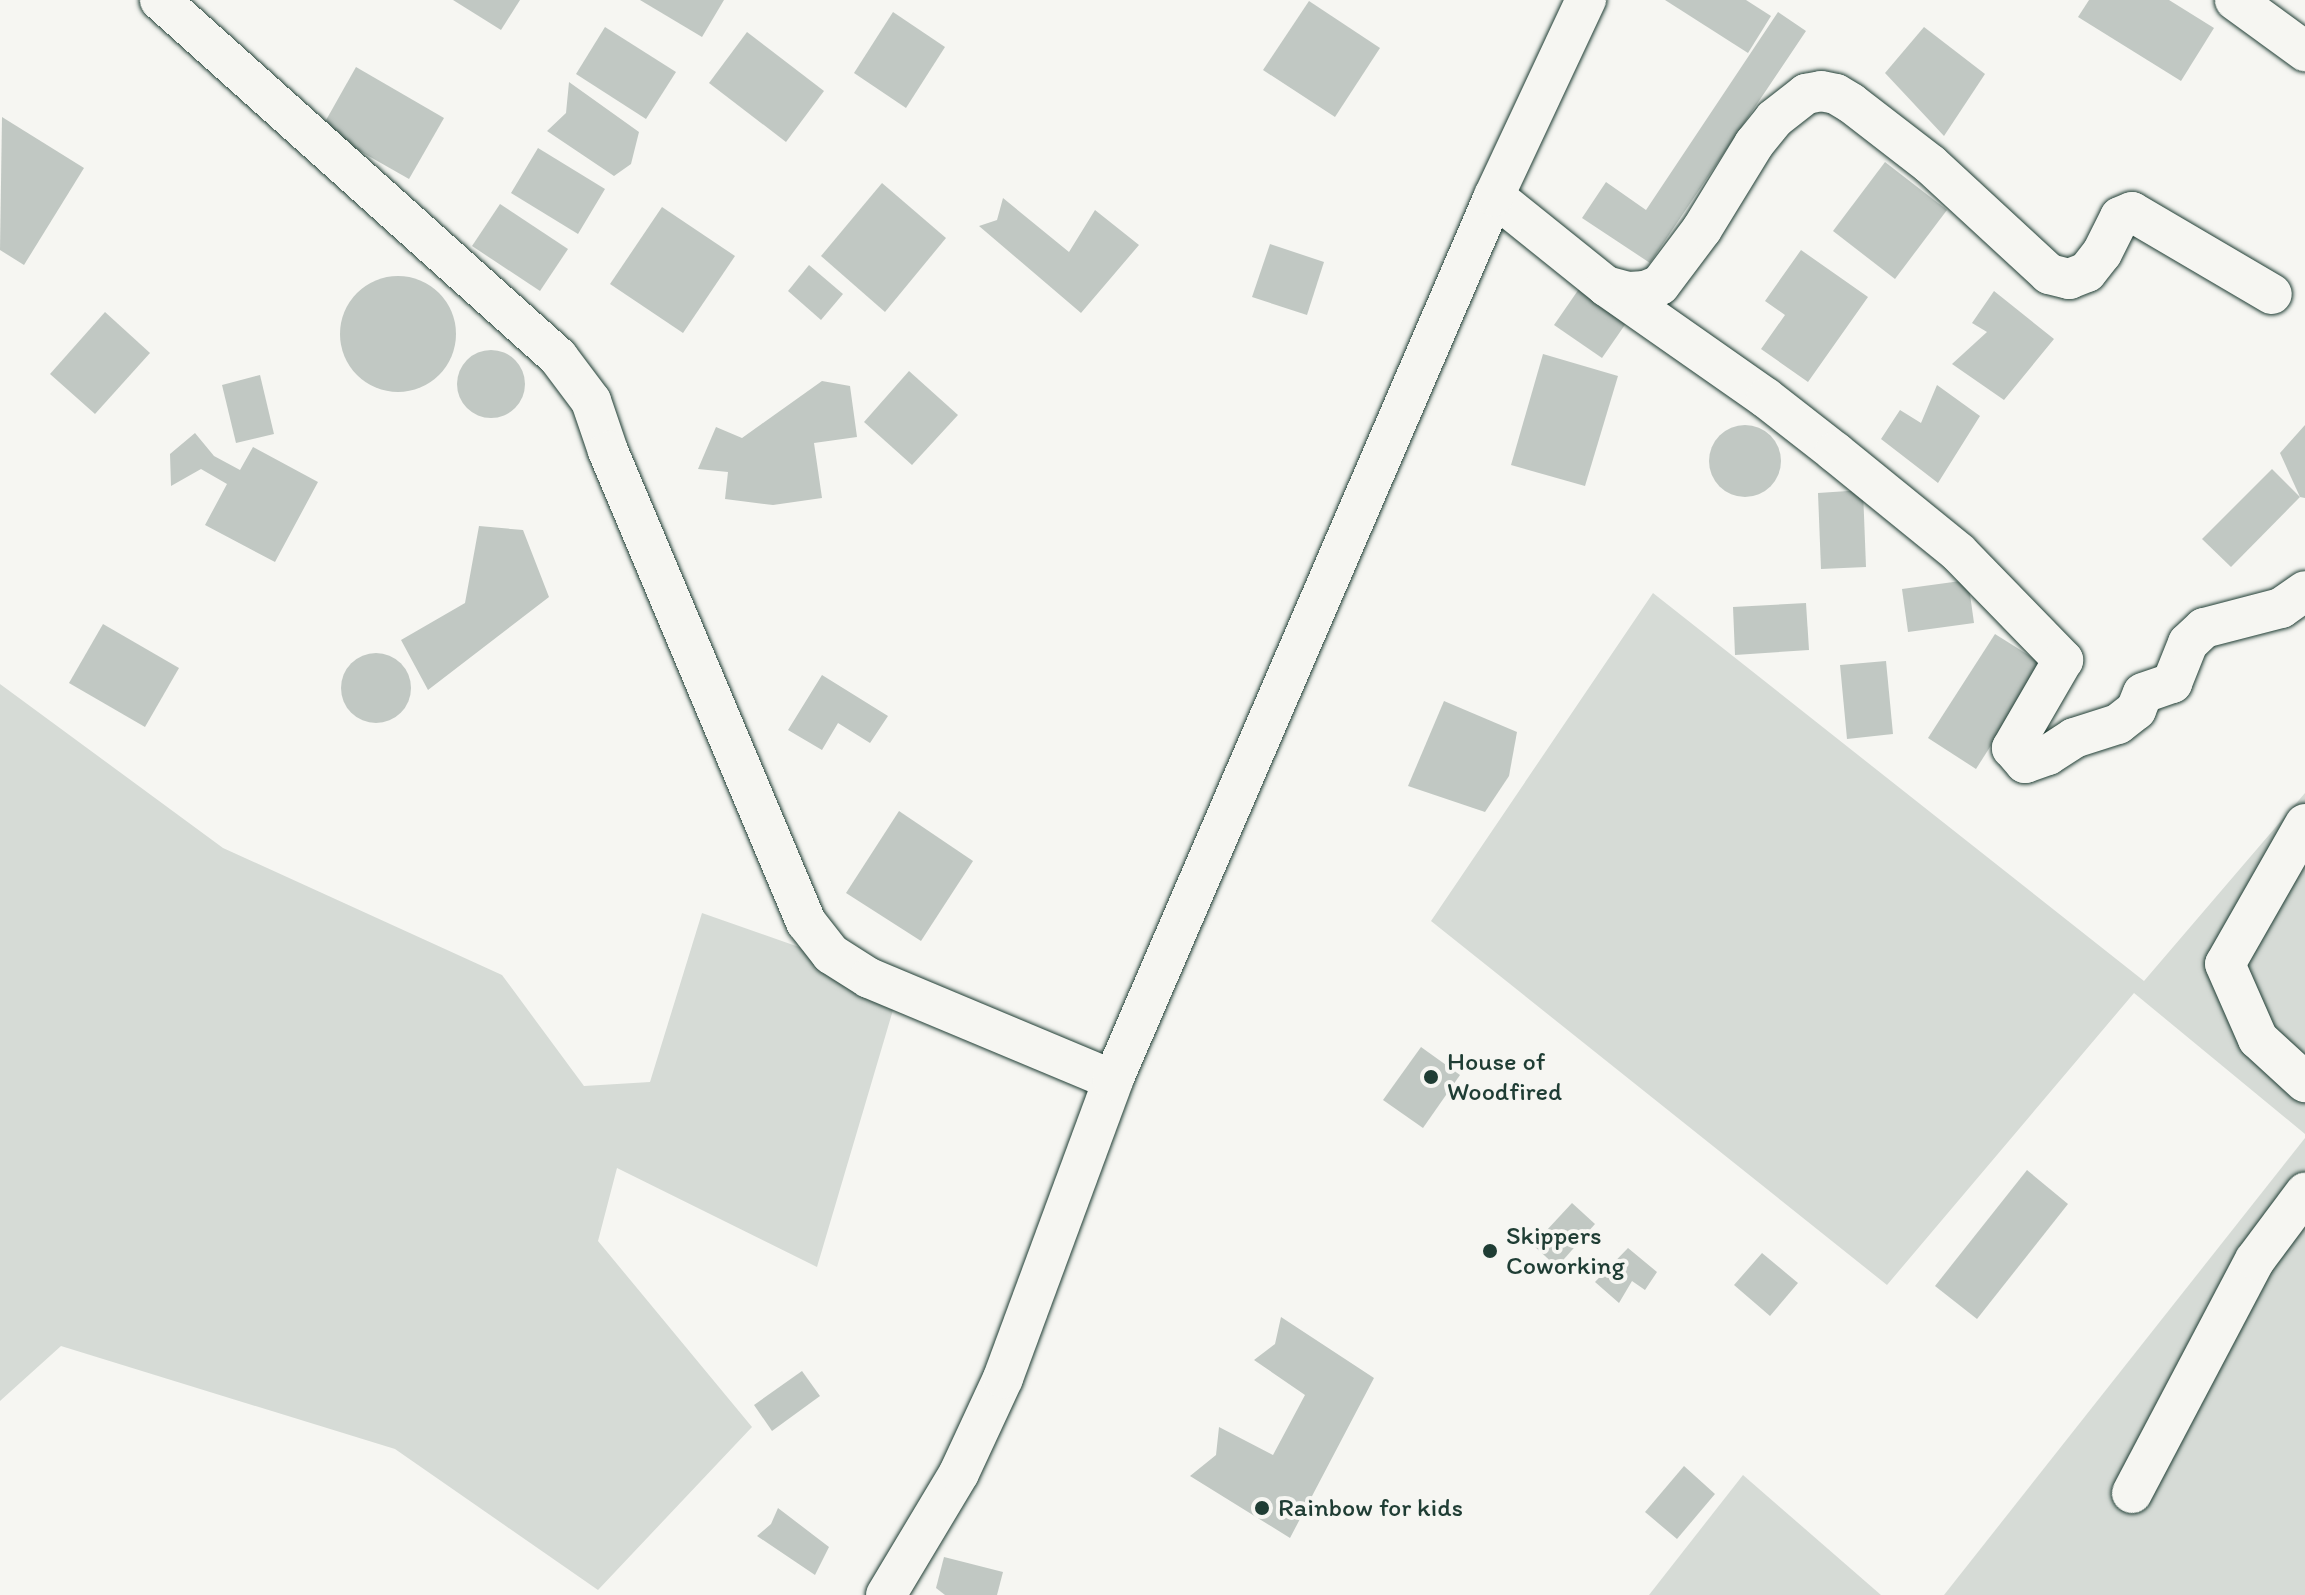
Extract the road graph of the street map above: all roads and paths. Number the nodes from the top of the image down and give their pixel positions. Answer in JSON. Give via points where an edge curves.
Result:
{"nodes":[{"id":1,"x":160,"y":0,"type":"edge"},
{"id":2,"x":1586,"y":0,"type":"edge"},
{"id":3,"x":2235,"y":0,"type":"edge"},
{"id":4,"x":2305,"y":51,"type":"edge"},
{"id":5,"x":1494,"y":196,"type":"junction"},
{"id":6,"x":1606,"y":286,"type":"junction"},
{"id":7,"x":2272,"y":294,"type":"dead end"},
{"id":8,"x":2305,"y":591,"type":"edge"},
{"id":9,"x":2305,"y":824,"type":"edge"},
{"id":10,"x":1113,"y":1080,"type":"junction"},
{"id":11,"x":2305,"y":1082,"type":"edge"},
{"id":12,"x":2305,"y":1193,"type":"edge"},
{"id":13,"x":2132,"y":1493,"type":"dead end"},
{"id":14,"x":886,"y":1595,"type":"edge"}],
"edges":[{"from":1,"to":10,"type":"street","via":[[558,357],[591,401],[806,922],[831,954],[869,978]]},
{"from":2,"to":5,"type":"street"},
{"from":3,"to":4,"type":"street"},
{"from":5,"to":6,"type":"street"},
{"from":5,"to":10,"type":"street"},
{"from":6,"to":7,"type":"street","via":[[1629,292],[1660,285],[1774,119],[1797,99],[1821,91],[1851,103],[1930,164],[2049,274],[2069,279],[2087,272],[2120,217],[2132,212]]},
{"from":6,"to":8,"type":"street","via":[[1766,398],[1958,552],[2063,660],[2012,748],[2025,763],[2074,738],[2118,724],[2136,710],[2143,693],[2172,683],[2188,643],[2204,628],[2281,608]]},
{"from":9,"to":11,"type":"street","via":[[2225,964],[2258,1039]]},
{"from":10,"to":14,"type":"street","via":[[1003,1378],[959,1473]]},
{"from":12,"to":13,"type":"street","via":[[2255,1260]]}]}
